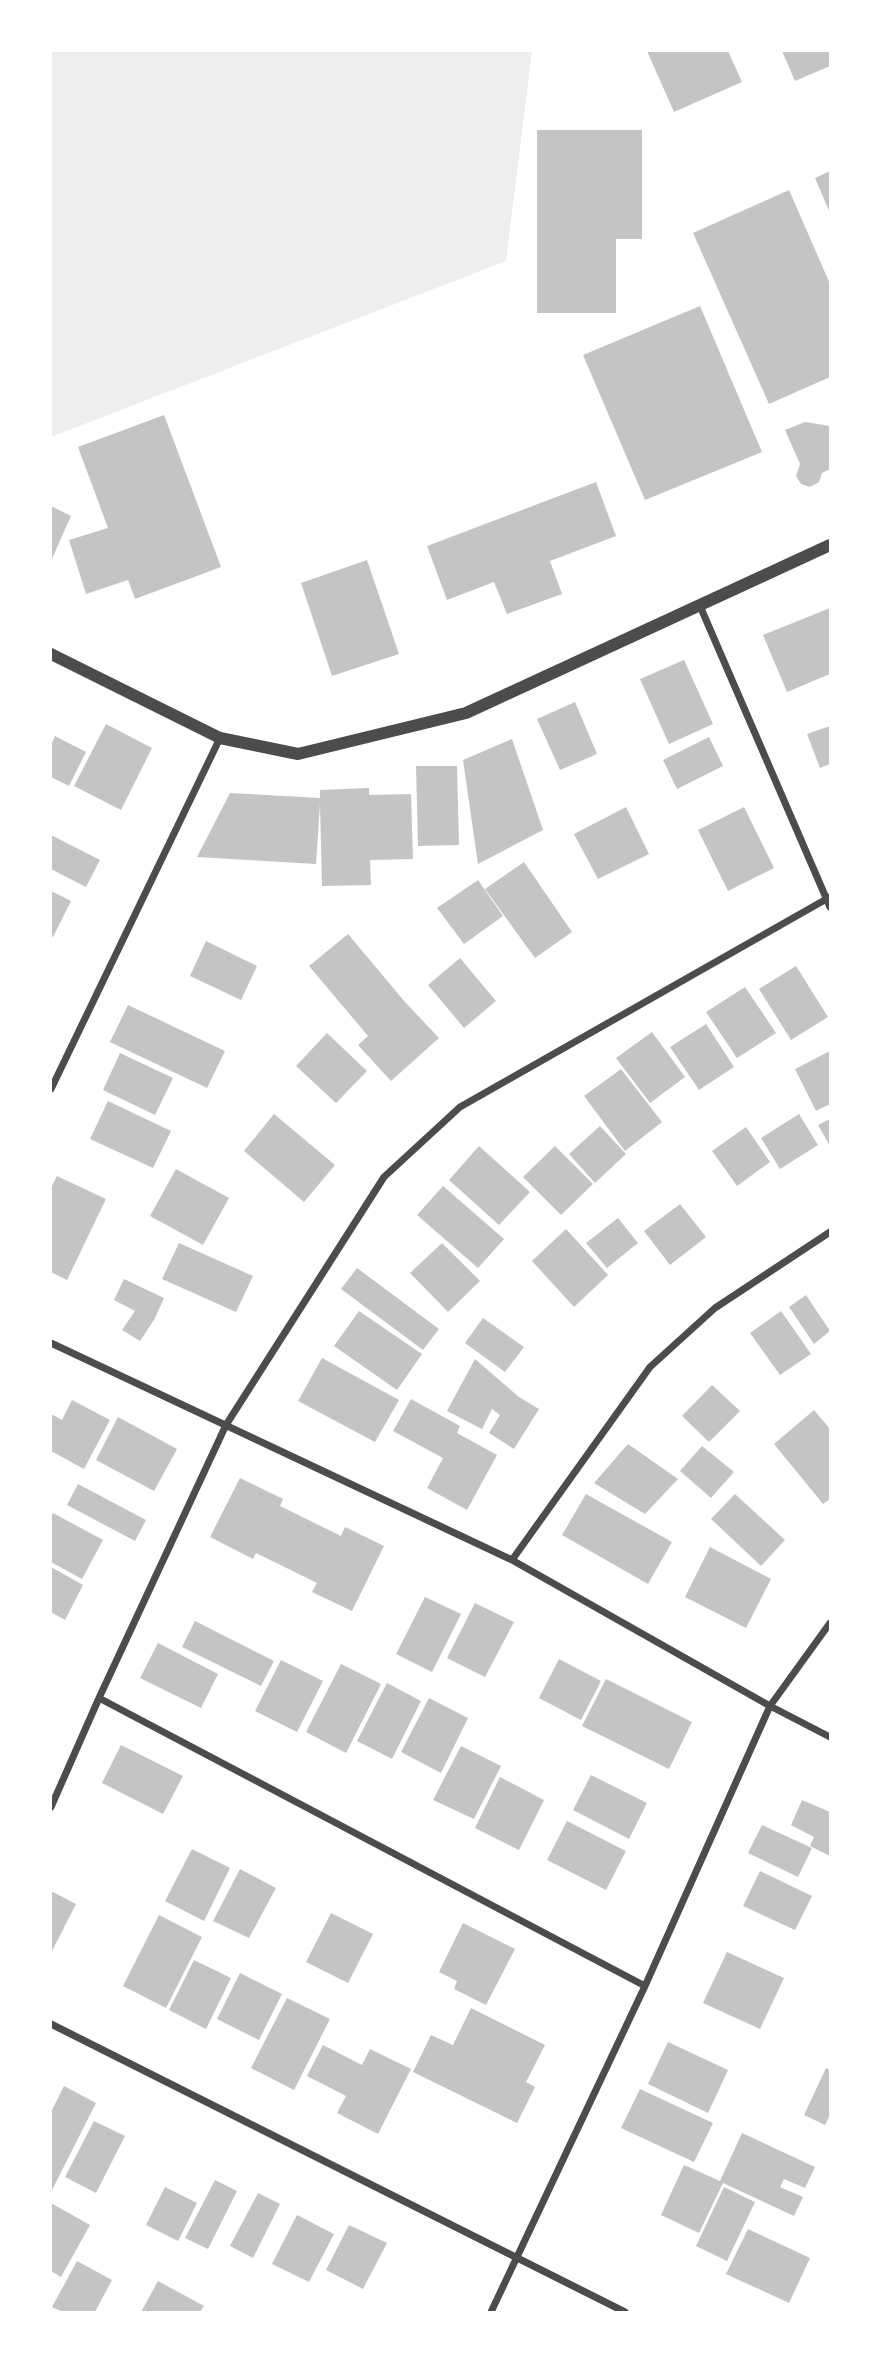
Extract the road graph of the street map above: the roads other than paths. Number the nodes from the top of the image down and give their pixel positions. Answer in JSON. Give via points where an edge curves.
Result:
{"nodes":[{"id":1,"x":830,"y":545,"type":"edge"},
{"id":2,"x":700,"y":606,"type":"junction"},
{"id":3,"x":51,"y":654,"type":"edge"},
{"id":4,"x":220,"y":738,"type":"junction"},
{"id":5,"x":828,"y":897,"type":"edge"},
{"id":6,"x":830,"y":907,"type":"edge"},
{"id":7,"x":51,"y":1089,"type":"edge"},
{"id":8,"x":830,"y":1232,"type":"edge"},
{"id":9,"x":51,"y":1343,"type":"edge"},
{"id":10,"x":226,"y":1425,"type":"junction"},
{"id":11,"x":512,"y":1560,"type":"junction"},
{"id":12,"x":830,"y":1623,"type":"edge"},
{"id":13,"x":99,"y":1698,"type":"junction"},
{"id":14,"x":770,"y":1706,"type":"junction"},
{"id":15,"x":830,"y":1737,"type":"edge"},
{"id":16,"x":51,"y":1807,"type":"edge"},
{"id":17,"x":645,"y":1986,"type":"junction"},
{"id":18,"x":51,"y":2024,"type":"edge"},
{"id":19,"x":517,"y":2257,"type":"junction"},
{"id":20,"x":491,"y":2312,"type":"edge"},
{"id":21,"x":625,"y":2312,"type":"edge"}],
"edges":[{"from":1,"to":2,"type":"street"},
{"from":2,"to":4,"type":"street","via":[[466,713],[298,754]]},
{"from":2,"to":5,"type":"street"},
{"from":3,"to":4,"type":"street"},
{"from":4,"to":7,"type":"street"},
{"from":5,"to":6,"type":"street"},
{"from":5,"to":10,"type":"street","via":[[460,1107],[384,1177]]},
{"from":8,"to":11,"type":"street","via":[[715,1308],[650,1367]]},
{"from":9,"to":10,"type":"street"},
{"from":10,"to":11,"type":"street"},
{"from":10,"to":13,"type":"street"},
{"from":11,"to":14,"type":"street"},
{"from":12,"to":14,"type":"street"},
{"from":13,"to":16,"type":"street"},
{"from":13,"to":17,"type":"street"},
{"from":14,"to":15,"type":"street"},
{"from":14,"to":17,"type":"street"},
{"from":17,"to":19,"type":"street"},
{"from":18,"to":19,"type":"street"},
{"from":19,"to":20,"type":"street"},
{"from":19,"to":21,"type":"street"}]}
